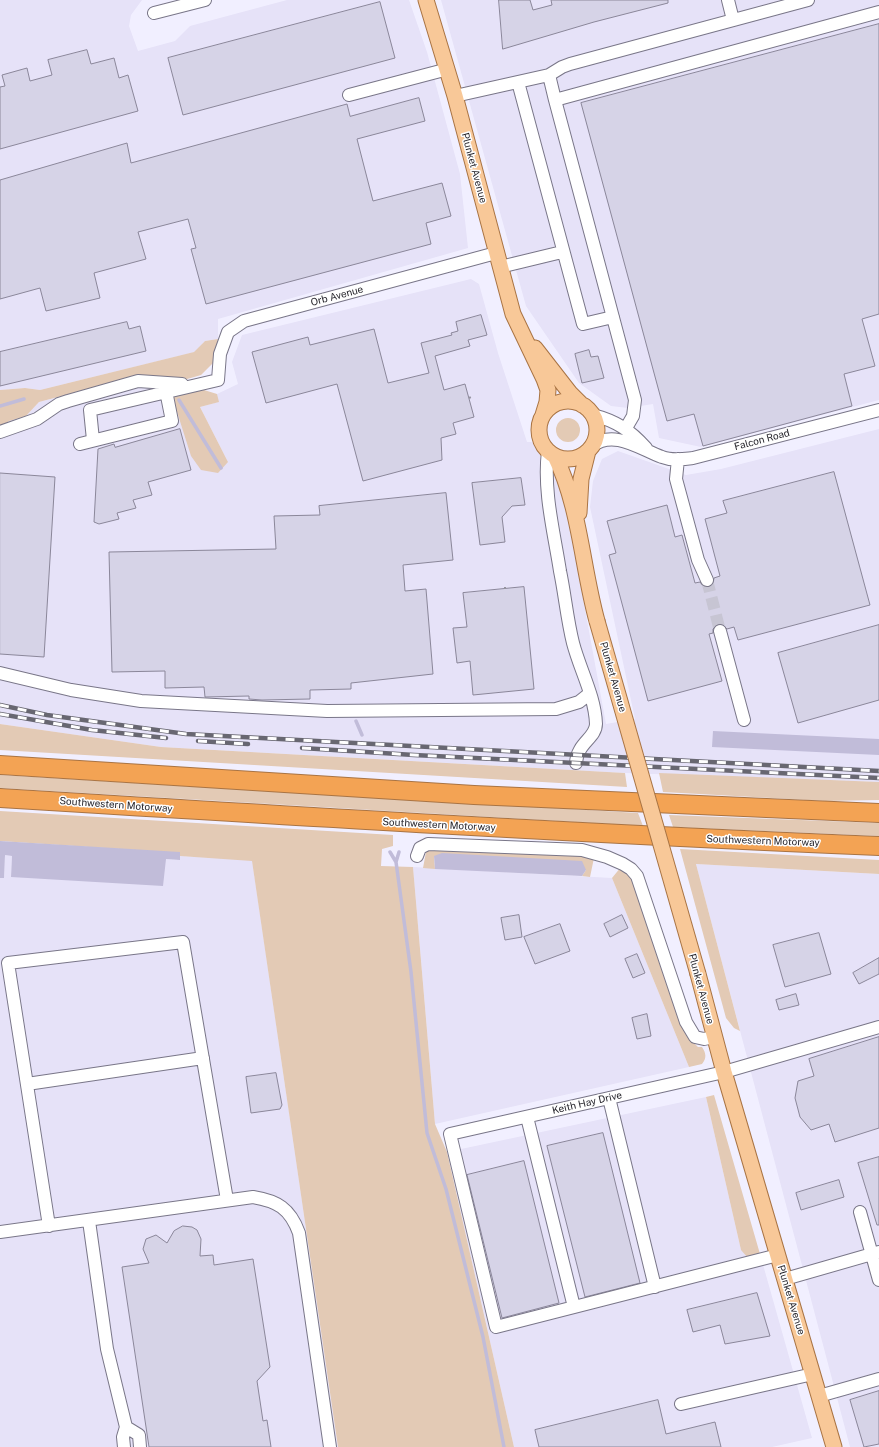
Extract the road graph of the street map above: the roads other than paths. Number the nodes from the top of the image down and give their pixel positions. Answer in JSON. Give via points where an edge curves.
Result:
{"nodes":[{"id":1,"x":205,"y":0,"type":"edge"},
{"id":2,"x":426,"y":0,"type":"edge"},
{"id":3,"x":728,"y":0,"type":"edge"},
{"id":4,"x":808,"y":0,"type":"edge"},
{"id":5,"x":879,"y":12,"type":"edge"},
{"id":6,"x":154,"y":14,"type":"dead end"},
{"id":7,"x":733,"y":20,"type":"junction"},
{"id":8,"x":448,"y":69,"type":"junction"},
{"id":9,"x":549,"y":75,"type":"junction"},
{"id":10,"x":518,"y":82,"type":"junction"},
{"id":11,"x":349,"y":95,"type":"dead end"},
{"id":12,"x":455,"y":96,"type":"junction"},
{"id":13,"x":556,"y":100,"type":"junction"},
{"id":14,"x":562,"y":252,"type":"junction"},
{"id":15,"x":498,"y":260,"type":"junction"},
{"id":16,"x":613,"y":317,"type":"junction"},
{"id":17,"x":524,"y":335,"type":"junction"},
{"id":18,"x":193,"y":385,"type":"junction"},
{"id":19,"x":166,"y":391,"type":"junction"},
{"id":20,"x":588,"y":410,"type":"junction"},
{"id":21,"x":879,"y":410,"type":"edge"},
{"id":22,"x":543,"y":415,"type":"junction"},
{"id":23,"x":626,"y":428,"type":"junction"},
{"id":24,"x":0,"y":432,"type":"edge"},
{"id":25,"x":93,"y":440,"type":"junction"},
{"id":26,"x":80,"y":444,"type":"dead end"},
{"id":27,"x":590,"y":449,"type":"junction"},
{"id":28,"x":646,"y":449,"type":"junction"},
{"id":29,"x":552,"y":454,"type":"junction"},
{"id":30,"x":678,"y":459,"type":"junction"},
{"id":31,"x":578,"y":528,"type":"junction"},
{"id":32,"x":707,"y":580,"type":"tunnel mouth"},
{"id":33,"x":720,"y":631,"type":"tunnel mouth"},
{"id":34,"x":0,"y":673,"type":"edge"},
{"id":35,"x":589,"y":694,"type":"junction"},
{"id":36,"x":744,"y":720,"type":"dead end"},
{"id":37,"x":576,"y":763,"type":"dead end"},
{"id":38,"x":0,"y":765,"type":"edge"},
{"id":39,"x":0,"y":798,"type":"edge"},
{"id":40,"x":879,"y":813,"type":"edge"},
{"id":41,"x":879,"y":846,"type":"edge"},
{"id":42,"x":417,"y":856,"type":"dead end"},
{"id":43,"x":879,"y":1027,"type":"edge"},
{"id":44,"x":714,"y":1037,"type":"junction"},
{"id":45,"x":203,"y":1058,"type":"junction"},
{"id":46,"x":724,"y":1072,"type":"junction"},
{"id":47,"x":27,"y":1084,"type":"junction"},
{"id":48,"x":609,"y":1098,"type":"junction"},
{"id":49,"x":527,"y":1117,"type":"junction"},
{"id":50,"x":227,"y":1200,"type":"junction"},
{"id":51,"x":860,"y":1212,"type":"dead end"},
{"id":52,"x":89,"y":1221,"type":"junction"},
{"id":53,"x":49,"y":1226,"type":"junction"},
{"id":54,"x":0,"y":1232,"type":"edge"},
{"id":55,"x":875,"y":1253,"type":"edge"},
{"id":56,"x":778,"y":1255,"type":"junction"},
{"id":57,"x":785,"y":1279,"type":"junction"},
{"id":58,"x":879,"y":1280,"type":"edge"},
{"id":59,"x":656,"y":1287,"type":"junction"},
{"id":60,"x":574,"y":1307,"type":"junction"},
{"id":61,"x":813,"y":1374,"type":"junction"},
{"id":62,"x":879,"y":1379,"type":"edge"},
{"id":63,"x":819,"y":1396,"type":"junction"},
{"id":64,"x":681,"y":1404,"type":"dead end"},
{"id":65,"x":126,"y":1427,"type":"junction"},
{"id":66,"x":124,"y":1447,"type":"edge"},
{"id":67,"x":140,"y":1447,"type":"edge"},
{"id":68,"x":330,"y":1447,"type":"edge"},
{"id":69,"x":834,"y":1447,"type":"edge"}],
"edges":[{"from":1,"to":6,"type":"street"},
{"from":2,"to":8,"type":"main road","name":"Plunket Avenue"},
{"from":3,"to":7,"type":"street"},
{"from":4,"to":7,"type":"street"},
{"from":5,"to":13,"type":"street"},
{"from":7,"to":9,"type":"street","via":[[562,66]]},
{"from":8,"to":11,"type":"street"},
{"from":8,"to":12,"type":"main road","name":"Plunket Avenue"},
{"from":9,"to":10,"type":"street"},
{"from":9,"to":13,"type":"street"},
{"from":10,"to":12,"type":"street"},
{"from":10,"to":14,"type":"street"},
{"from":12,"to":15,"type":"main road","name":"Plunket Avenue"},
{"from":13,"to":16,"type":"street"},
{"from":14,"to":15,"type":"street","name":"Orb Avenue"},
{"from":14,"to":16,"type":"street","via":[[583,324]]},
{"from":15,"to":17,"type":"main road","name":"Plunket Avenue","via":[[513,314]]},
{"from":15,"to":18,"type":"street","name":"Orb Avenue","via":[[244,321],[228,332],[220,354],[218,380]]},
{"from":16,"to":23,"type":"street","via":[[635,400],[633,416]]},
{"from":17,"to":20,"type":"main road","name":"Plunket Avenue","via":[[570,393]]},
{"from":17,"to":22,"type":"main road","name":"Plunket Avenue","via":[[548,390]]},
{"from":18,"to":19,"type":"street"},
{"from":18,"to":24,"type":"street","via":[[138,381],[59,404],[37,419]]},
{"from":19,"to":25,"type":"street","via":[[90,410]]},
{"from":19,"to":25,"type":"street","via":[[172,421]]},
{"from":20,"to":22,"type":"main road","via":[[575,402],[557,403]]},
{"from":20,"to":23,"type":"street","name":"Falcon Road"},
{"from":20,"to":27,"type":"main road","via":[[597,431]]},
{"from":21,"to":30,"type":"street","name":"Falcon Road","via":[[704,456]]},
{"from":22,"to":29,"type":"main road","via":[[539,424],[539,434],[542,443]]},
{"from":23,"to":28,"type":"street","name":"Falcon Road"},
{"from":25,"to":26,"type":"street"},
{"from":27,"to":28,"type":"street","name":"Falcon Road","via":[[604,440],[617,440]]},
{"from":27,"to":29,"type":"main road","via":[[572,459]]},
{"from":27,"to":31,"type":"main road","name":"Plunket Avenue","via":[[581,479]]},
{"from":28,"to":30,"type":"street","name":"Falcon Road","via":[[661,457]]},
{"from":29,"to":31,"type":"main road","name":"Plunket Avenue","via":[[568,487]]},
{"from":29,"to":35,"type":"street","via":[[546,471],[554,533],[573,643]]},
{"from":30,"to":32,"type":"street","via":[[676,479],[698,560]]},
{"from":31,"to":44,"type":"main road","name":"Plunket Avenue","bridge":true,"via":[[589,592]]},
{"from":33,"to":36,"type":"street"},
{"from":34,"to":35,"type":"street","via":[[71,690],[141,701],[327,711],[556,709],[579,702]]},
{"from":35,"to":37,"type":"street","via":[[596,726],[578,750]]},
{"from":38,"to":40,"type":"highway","via":[[458,794]]},
{"from":39,"to":41,"type":"highway","name":"Southwestern Motorway","via":[[310,818]]},
{"from":42,"to":44,"type":"street","via":[[420,848],[428,844],[582,850],[607,857],[631,869],[637,876],[686,1022],[695,1037]]},
{"from":43,"to":46,"type":"street","name":"Keith Hay Drive"},
{"from":44,"to":46,"type":"main road","name":"Plunket Avenue"},
{"from":45,"to":47,"type":"street"},
{"from":45,"to":47,"type":"street","via":[[183,942],[8,963]]},
{"from":45,"to":50,"type":"street"},
{"from":46,"to":48,"type":"street","name":"Keith Hay Drive"},
{"from":46,"to":56,"type":"main road","name":"Plunket Avenue"},
{"from":47,"to":53,"type":"street"},
{"from":48,"to":49,"type":"street","name":"Keith Hay Drive"},
{"from":48,"to":59,"type":"street"},
{"from":49,"to":60,"type":"street"},
{"from":49,"to":60,"type":"street","name":"Keith Hay Drive","via":[[450,1134],[496,1327]]},
{"from":50,"to":52,"type":"street"},
{"from":50,"to":68,"type":"street","via":[[253,1197],[272,1200],[292,1218],[299,1232]]},
{"from":51,"to":55,"type":"street"},
{"from":52,"to":53,"type":"street"},
{"from":52,"to":65,"type":"street","via":[[107,1349]]},
{"from":53,"to":54,"type":"street"},
{"from":55,"to":57,"type":"street"},
{"from":55,"to":58,"type":"street"},
{"from":56,"to":57,"type":"main road","name":"Plunket Avenue"},
{"from":56,"to":59,"type":"street"},
{"from":57,"to":61,"type":"main road","name":"Plunket Avenue"},
{"from":59,"to":60,"type":"street"},
{"from":61,"to":63,"type":"main road","name":"Plunket Avenue"},
{"from":61,"to":64,"type":"street"},
{"from":62,"to":63,"type":"street"},
{"from":63,"to":69,"type":"main road","name":"Plunket Avenue"},
{"from":65,"to":66,"type":"street"},
{"from":65,"to":67,"type":"street","via":[[139,1435]]}]}
